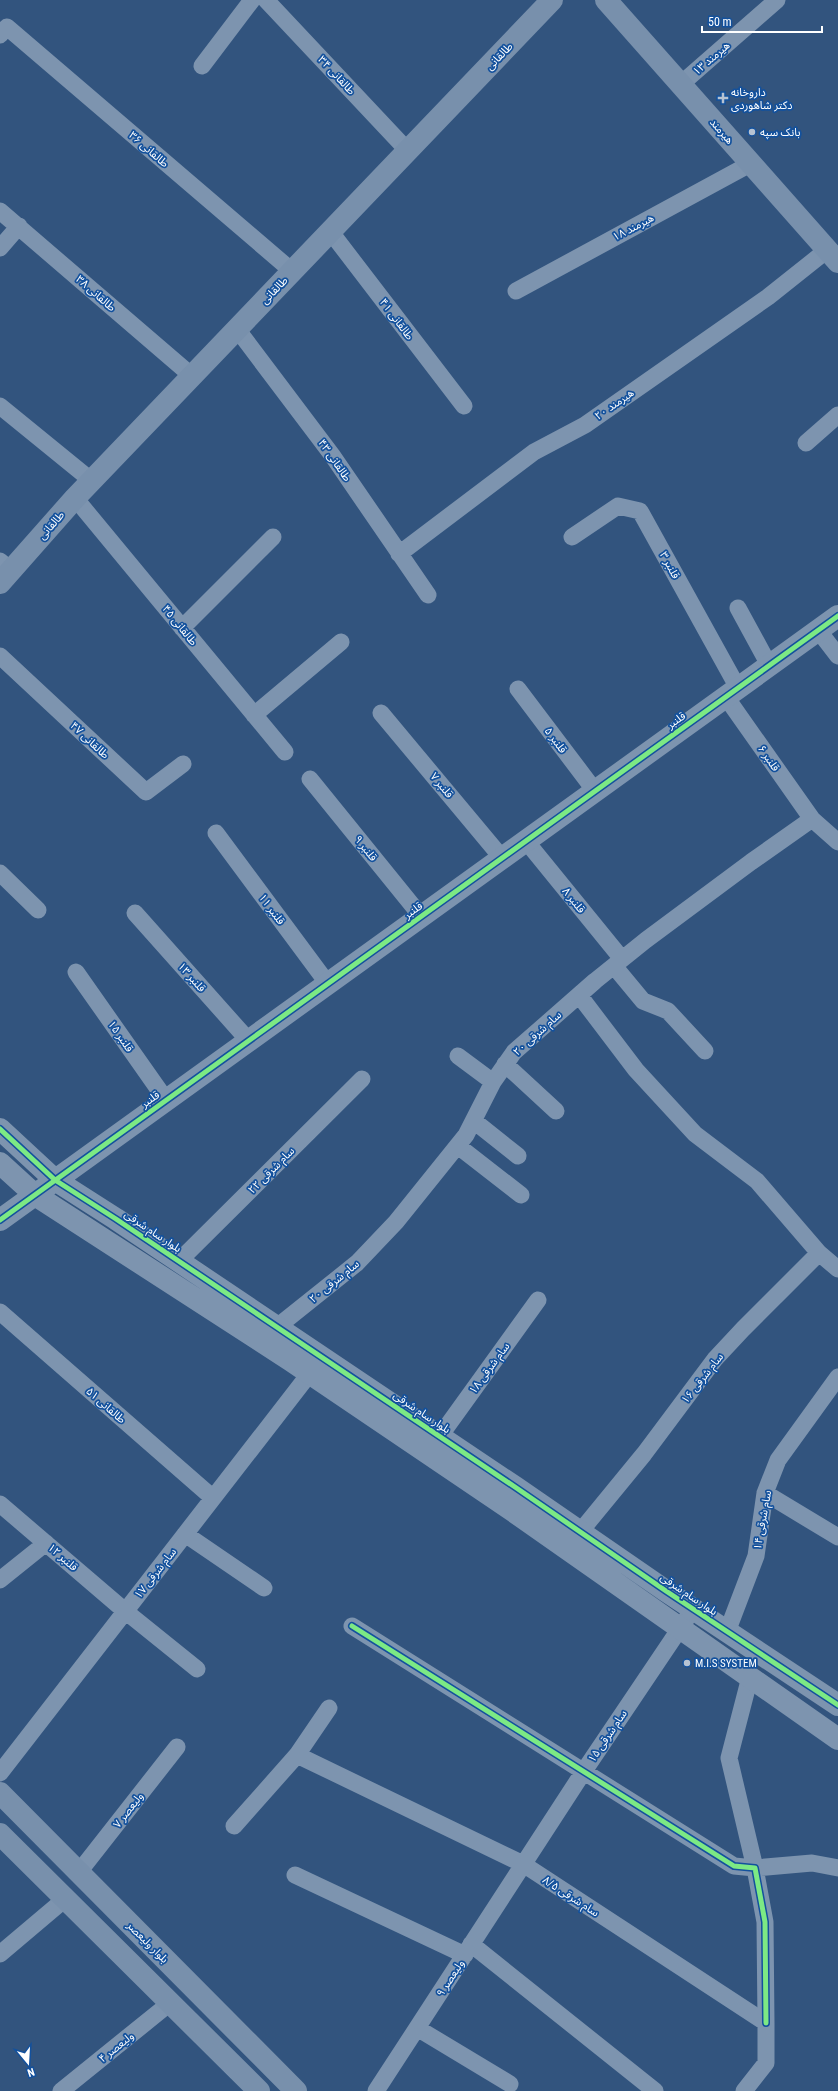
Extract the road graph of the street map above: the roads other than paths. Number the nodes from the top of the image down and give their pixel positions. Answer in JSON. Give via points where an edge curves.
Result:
{"nodes":[{"id":1,"x":252,"y":0,"type":"edge"},
{"id":2,"x":266,"y":0,"type":"edge"},
{"id":3,"x":552,"y":0,"type":"edge"},
{"id":4,"x":606,"y":0,"type":"edge"},
{"id":5,"x":777,"y":0,"type":"edge"},
{"id":6,"x":3,"y":31,"type":"edge"},
{"id":7,"x":202,"y":66,"type":"dead end"},
{"id":8,"x":680,"y":84,"type":"junction"},
{"id":9,"x":408,"y":151,"type":"junction"},
{"id":10,"x":750,"y":164,"type":"junction"},
{"id":11,"x":0,"y":210,"type":"edge"},
{"id":12,"x":19,"y":226,"type":"junction"},
{"id":13,"x":330,"y":231,"type":"junction"},
{"id":14,"x":0,"y":248,"type":"edge"},
{"id":15,"x":833,"y":256,"type":"edge"},
{"id":16,"x":292,"y":271,"type":"junction"},
{"id":17,"x":516,"y":290,"type":"dead end"},
{"id":18,"x":237,"y":329,"type":"junction"},
{"id":19,"x":192,"y":376,"type":"junction"},
{"id":20,"x":0,"y":406,"type":"edge"},
{"id":21,"x":464,"y":406,"type":"dead end"},
{"id":22,"x":838,"y":415,"type":"edge"},
{"id":23,"x":806,"y":443,"type":"dead end"},
{"id":24,"x":92,"y":481,"type":"junction"},
{"id":25,"x":76,"y":498,"type":"junction"},
{"id":26,"x":273,"y":537,"type":"dead end"},
{"id":27,"x":572,"y":537,"type":"dead end"},
{"id":28,"x":399,"y":554,"type":"junction"},
{"id":29,"x":4,"y":572,"type":"edge"},
{"id":30,"x":428,"y":594,"type":"dead end"},
{"id":31,"x":738,"y":608,"type":"dead end"},
{"id":32,"x":838,"y":616,"type":"edge"},
{"id":33,"x":182,"y":628,"type":"junction"},
{"id":34,"x":818,"y":630,"type":"junction"},
{"id":35,"x":341,"y":642,"type":"dead end"},
{"id":36,"x":0,"y":656,"type":"edge"},
{"id":37,"x":838,"y":656,"type":"edge"},
{"id":38,"x":769,"y":665,"type":"junction"},
{"id":39,"x":518,"y":688,"type":"dead end"},
{"id":40,"x":732,"y":692,"type":"junction"},
{"id":41,"x":381,"y":713,"type":"dead end"},
{"id":42,"x":254,"y":715,"type":"junction"},
{"id":43,"x":285,"y":752,"type":"dead end"},
{"id":44,"x":183,"y":764,"type":"dead end"},
{"id":45,"x":310,"y":779,"type":"dead end"},
{"id":46,"x":595,"y":791,"type":"junction"},
{"id":47,"x":812,"y":819,"type":"junction"},
{"id":48,"x":216,"y":834,"type":"dead end"},
{"id":49,"x":526,"y":840,"type":"junction"},
{"id":50,"x":838,"y":842,"type":"edge"},
{"id":51,"x":502,"y":858,"type":"junction"},
{"id":52,"x":0,"y":873,"type":"edge"},
{"id":53,"x":38,"y":910,"type":"dead end"},
{"id":54,"x":135,"y":913,"type":"dead end"},
{"id":55,"x":421,"y":916,"type":"junction"},
{"id":56,"x":618,"y":963,"type":"junction"},
{"id":57,"x":76,"y":972,"type":"dead end"},
{"id":58,"x":328,"y":984,"type":"junction"},
{"id":59,"x":579,"y":995,"type":"junction"},
{"id":60,"x":248,"y":1041,"type":"junction"},
{"id":61,"x":705,"y":1052,"type":"dead end"},
{"id":62,"x":458,"y":1056,"type":"dead end"},
{"id":63,"x":505,"y":1064,"type":"junction"},
{"id":64,"x":362,"y":1079,"type":"dead end"},
{"id":65,"x":493,"y":1082,"type":"junction"},
{"id":66,"x":166,"y":1100,"type":"junction"},
{"id":67,"x":556,"y":1111,"type":"dead end"},
{"id":68,"x":474,"y":1121,"type":"junction"},
{"id":69,"x":0,"y":1129,"type":"edge"},
{"id":70,"x":458,"y":1146,"type":"junction"},
{"id":71,"x":518,"y":1156,"type":"dead end"},
{"id":72,"x":0,"y":1163,"type":"edge"},
{"id":73,"x":55,"y":1180,"type":"junction"},
{"id":74,"x":35,"y":1195,"type":"junction"},
{"id":75,"x":522,"y":1195,"type":"dead end"},
{"id":76,"x":0,"y":1220,"type":"edge"},
{"id":77,"x":819,"y":1253,"type":"junction"},
{"id":78,"x":179,"y":1261,"type":"junction"},
{"id":79,"x":838,"y":1269,"type":"edge"},
{"id":80,"x":538,"y":1300,"type":"dead end"},
{"id":81,"x":0,"y":1312,"type":"edge"},
{"id":82,"x":277,"y":1327,"type":"junction"},
{"id":83,"x":310,"y":1373,"type":"junction"},
{"id":84,"x":837,"y":1380,"type":"edge"},
{"id":85,"x":440,"y":1436,"type":"junction"},
{"id":86,"x":765,"y":1493,"type":"junction"},
{"id":87,"x":213,"y":1498,"type":"junction"},
{"id":88,"x":0,"y":1504,"type":"edge"},
{"id":89,"x":580,"y":1532,"type":"junction"},
{"id":90,"x":185,"y":1534,"type":"junction"},
{"id":91,"x":838,"y":1538,"type":"edge"},
{"id":92,"x":46,"y":1543,"type":"junction"},
{"id":93,"x":0,"y":1580,"type":"edge"},
{"id":94,"x":264,"y":1588,"type":"dead end"},
{"id":95,"x":693,"y":1609,"type":"junction"},
{"id":96,"x":125,"y":1611,"type":"junction"},
{"id":97,"x":352,"y":1626,"type":"dead end"},
{"id":98,"x":680,"y":1628,"type":"junction"},
{"id":99,"x":727,"y":1632,"type":"junction"},
{"id":100,"x":197,"y":1669,"type":"dead end"},
{"id":101,"x":750,"y":1677,"type":"junction"},
{"id":102,"x":838,"y":1704,"type":"edge"},
{"id":103,"x":330,"y":1708,"type":"dead end"},
{"id":104,"x":838,"y":1739,"type":"edge"},
{"id":105,"x":177,"y":1747,"type":"dead end"},
{"id":106,"x":297,"y":1755,"type":"junction"},
{"id":107,"x":584,"y":1771,"type":"junction"},
{"id":108,"x":0,"y":1773,"type":"edge"},
{"id":109,"x":0,"y":1793,"type":"edge"},
{"id":110,"x":234,"y":1826,"type":"dead end"},
{"id":111,"x":0,"y":1834,"type":"edge"},
{"id":112,"x":523,"y":1864,"type":"junction"},
{"id":113,"x":755,"y":1868,"type":"junction"},
{"id":114,"x":838,"y":1868,"type":"edge"},
{"id":115,"x":79,"y":1872,"type":"junction"},
{"id":116,"x":294,"y":1875,"type":"dead end"},
{"id":117,"x":65,"y":1899,"type":"junction"},
{"id":118,"x":468,"y":1949,"type":"junction"},
{"id":119,"x":0,"y":1954,"type":"edge"},
{"id":120,"x":170,"y":2003,"type":"junction"},
{"id":121,"x":766,"y":2023,"type":"junction"},
{"id":122,"x":417,"y":2028,"type":"junction"},
{"id":123,"x":510,"y":2084,"type":"dead end"},
{"id":124,"x":71,"y":2088,"type":"edge"},
{"id":125,"x":259,"y":2091,"type":"edge"},
{"id":126,"x":296,"y":2091,"type":"edge"},
{"id":127,"x":376,"y":2091,"type":"edge"},
{"id":128,"x":654,"y":2091,"type":"edge"},
{"id":129,"x":744,"y":2091,"type":"edge"}],
"edges":[{"from":1,"to":7,"type":"street"},
{"from":2,"to":9,"type":"street","name":"طالقانی ۳۴"},
{"from":3,"to":9,"type":"main road","name":"طالقانی"},
{"from":4,"to":8,"type":"main road","name":"هیرمند"},
{"from":5,"to":8,"type":"street","name":"هیرمند ۱۳"},
{"from":6,"to":16,"type":"street","name":"طالقانی ۳۶"},
{"from":8,"to":10,"type":"main road","name":"هیرمند"},
{"from":9,"to":13,"type":"main road","name":"طالقانی"},
{"from":10,"to":15,"type":"main road","name":"هیرمند"},
{"from":10,"to":17,"type":"street","name":"هیرمند ۱۸"},
{"from":11,"to":12,"type":"street","name":"طالقانی ۳۸"},
{"from":12,"to":14,"type":"street"},
{"from":12,"to":19,"type":"street","name":"طالقانی ۳۸"},
{"from":13,"to":16,"type":"main road","name":"طالقانی"},
{"from":13,"to":21,"type":"street","name":"طالقانی ۴۱"},
{"from":15,"to":28,"type":"street","name":"هیرمند ۲۰","via":[[768,297],[585,425],[534,452]]},
{"from":16,"to":18,"type":"main road","name":"طالقانی"},
{"from":18,"to":19,"type":"main road","name":"طالقانی"},
{"from":18,"to":28,"type":"street","name":"طالقانی ۴۳","via":[[332,455]]},
{"from":19,"to":24,"type":"main road","name":"طالقانی"},
{"from":20,"to":24,"type":"street"},
{"from":22,"to":23,"type":"street"},
{"from":24,"to":25,"type":"main road","name":"طالقانی"},
{"from":25,"to":29,"type":"main road","name":"طالقانی"},
{"from":25,"to":33,"type":"street","name":"طالقانی ۴۵"},
{"from":26,"to":33,"type":"street"},
{"from":27,"to":40,"type":"street","name":"قلنبر ۳","via":[[618,506],[640,512]]},
{"from":28,"to":30,"type":"street","name":"طالقانی ۴۳"},
{"from":31,"to":38,"type":"street"},
{"from":32,"to":34,"type":"street","name":"قلنبر"},
{"from":33,"to":42,"type":"street","name":"طالقانی ۴۵"},
{"from":34,"to":37,"type":"street"},
{"from":34,"to":38,"type":"street","name":"قلنبر"},
{"from":35,"to":42,"type":"street"},
{"from":36,"to":44,"type":"street","name":"طالقانی ۴۷","via":[[146,792]]},
{"from":38,"to":40,"type":"street","name":"قلنبر"},
{"from":39,"to":46,"type":"street","name":"قلنبر ۵"},
{"from":40,"to":46,"type":"street","name":"قلنبر"},
{"from":40,"to":47,"type":"street","name":"قلنبر ۶"},
{"from":41,"to":51,"type":"street","name":"قلنبر ۷"},
{"from":42,"to":43,"type":"street","name":"طالقانی ۴۵"},
{"from":45,"to":55,"type":"street","name":"قلنبر ۹"},
{"from":46,"to":49,"type":"street","name":"قلنبر"},
{"from":47,"to":50,"type":"street","name":"قلنبر ۶"},
{"from":47,"to":56,"type":"street","name":"سام شرقی ۲۰"},
{"from":48,"to":58,"type":"street","name":"قلنبر ۱۱"},
{"from":49,"to":51,"type":"street","name":"قلنبر"},
{"from":49,"to":56,"type":"street","name":"قلنبر ۸"},
{"from":51,"to":55,"type":"street","name":"قلنبر"},
{"from":52,"to":53,"type":"street"},
{"from":54,"to":60,"type":"street","name":"قلنبر ۱۳"},
{"from":55,"to":58,"type":"street","name":"قلنبر"},
{"from":56,"to":59,"type":"street","name":"سام شرقی ۲۰"},
{"from":56,"to":61,"type":"street","name":"قلنبر ۸","via":[[644,1001],[668,1011]]},
{"from":57,"to":66,"type":"street","name":"قلنبر ۱۵"},
{"from":58,"to":60,"type":"street","name":"قلنبر"},
{"from":59,"to":63,"type":"street","name":"سام شرقی ۲۰","via":[[514,1052]]},
{"from":59,"to":77,"type":"street","via":[[636,1070],[695,1134],[757,1181]]},
{"from":60,"to":66,"type":"street","name":"قلنبر"},
{"from":62,"to":65,"type":"street"},
{"from":63,"to":65,"type":"street","name":"سام شرقی ۲۰"},
{"from":63,"to":67,"type":"street"},
{"from":64,"to":78,"type":"street","name":"سام شرقی ۲۲"},
{"from":65,"to":68,"type":"street","name":"سام شرقی ۲۰"},
{"from":66,"to":73,"type":"street","name":"قلنبر"},
{"from":68,"to":70,"type":"street","name":"سام شرقی ۲۰"},
{"from":68,"to":71,"type":"street"},
{"from":69,"to":73,"type":"street","name":"بلوار سام شرقی"},
{"from":70,"to":75,"type":"street"},
{"from":70,"to":82,"type":"street","name":"سام شرقی ۲۰","via":[[357,1263]]},
{"from":72,"to":74,"type":"street"},
{"from":73,"to":74,"type":"street","name":"قلنبر"},
{"from":73,"to":78,"type":"street","name":"بلوار سام شرقی"},
{"from":74,"to":76,"type":"street","name":"قلنبر"},
{"from":74,"to":83,"type":"street"},
{"from":77,"to":79,"type":"street"},
{"from":77,"to":89,"type":"street","name":"سام شرقی ۱۶","via":[[715,1359],[644,1454]]},
{"from":78,"to":82,"type":"street","name":"بلوار سام شرقی"},
{"from":80,"to":85,"type":"street","name":"سام شرقی ۱۸"},
{"from":81,"to":87,"type":"street","name":"طالقانی ۵۱"},
{"from":82,"to":85,"type":"street","name":"بلوار سام شرقی"},
{"from":83,"to":87,"type":"street","name":"سام شرقی ۱۷"},
{"from":83,"to":98,"type":"street","via":[[513,1510]]},
{"from":84,"to":86,"type":"street","name":"سام شرقی ۱۴","via":[[778,1460]]},
{"from":85,"to":89,"type":"street","name":"بلوار سام شرقی"},
{"from":86,"to":91,"type":"street"},
{"from":86,"to":99,"type":"street","name":"سام شرقی ۱۴","via":[[756,1556]]},
{"from":87,"to":90,"type":"street","name":"سام شرقی ۱۷"},
{"from":88,"to":92,"type":"street","name":"قلنبر ۱۲"},
{"from":89,"to":95,"type":"street","name":"بلوار سام شرقی"},
{"from":90,"to":94,"type":"street"},
{"from":90,"to":96,"type":"street","name":"سام شرقی ۱۷"},
{"from":92,"to":93,"type":"street"},
{"from":92,"to":96,"type":"street","name":"قلنبر ۱۲"},
{"from":95,"to":98,"type":"street","name":"سام شرقی ۱۵"},
{"from":95,"to":99,"type":"street","name":"بلوار سام شرقی"},
{"from":96,"to":100,"type":"street","name":"قلنبر ۱۲"},
{"from":96,"to":108,"type":"street","name":"سام شرقی ۱۷"},
{"from":97,"to":107,"type":"street"},
{"from":98,"to":101,"type":"street"},
{"from":98,"to":107,"type":"street","name":"سام شرقی ۱۵"},
{"from":99,"to":102,"type":"street","name":"بلوار سام شرقی"},
{"from":101,"to":104,"type":"street"},
{"from":101,"to":113,"type":"street","via":[[729,1758]]},
{"from":103,"to":106,"type":"street"},
{"from":105,"to":115,"type":"street","name":"ولیعصر ۷"},
{"from":106,"to":110,"type":"street"},
{"from":106,"to":112,"type":"street","name":"سام شرقی ۸/۵"},
{"from":107,"to":112,"type":"street","name":"سام شرقی ۱۵"},
{"from":107,"to":113,"type":"street","via":[[734,1866]]},
{"from":109,"to":115,"type":"main road","name":"بلوار ولیعصر"},
{"from":111,"to":117,"type":"main road"},
{"from":112,"to":118,"type":"street","name":"ولیعصر ۹"},
{"from":112,"to":121,"type":"street","name":"سام شرقی ۸/۵"},
{"from":113,"to":114,"type":"street","via":[[812,1863]]},
{"from":113,"to":121,"type":"street","via":[[765,1922]]},
{"from":115,"to":126,"type":"main road","name":"بلوار ولیعصر"},
{"from":116,"to":118,"type":"street"},
{"from":117,"to":119,"type":"street"},
{"from":117,"to":120,"type":"main road"},
{"from":118,"to":122,"type":"street","name":"ولیعصر ۹"},
{"from":118,"to":128,"type":"street"},
{"from":120,"to":124,"type":"street","name":"ولیعصر ۴"},
{"from":120,"to":125,"type":"main road"},
{"from":121,"to":129,"type":"street","via":[[766,2063]]},
{"from":122,"to":123,"type":"street"},
{"from":122,"to":127,"type":"street","name":"ولیعصر ۹"}]}
